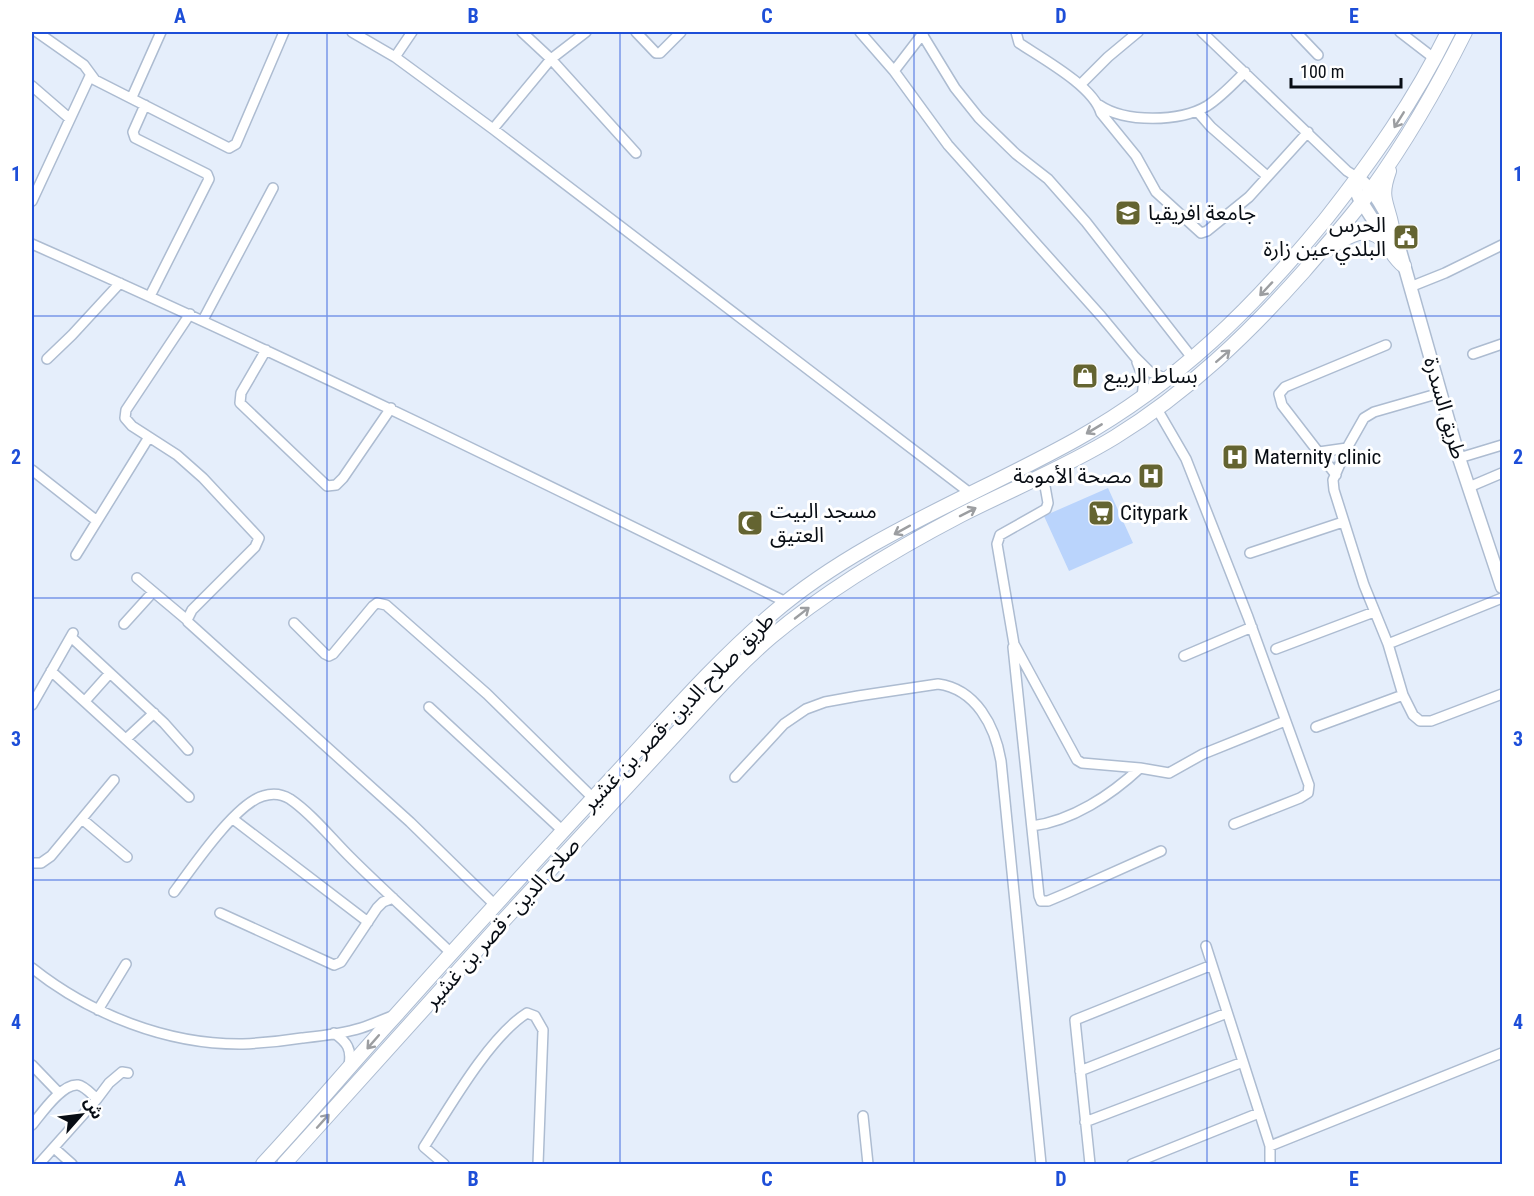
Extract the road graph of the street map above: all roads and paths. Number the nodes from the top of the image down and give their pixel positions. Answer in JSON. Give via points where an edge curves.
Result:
{"nodes":[{"id":1,"x":39,"y":32,"type":"edge"},
{"id":2,"x":161,"y":32,"type":"edge"},
{"id":3,"x":284,"y":32,"type":"edge"},
{"id":4,"x":352,"y":32,"type":"edge"},
{"id":5,"x":412,"y":32,"type":"edge"},
{"id":6,"x":522,"y":32,"type":"edge"},
{"id":7,"x":586,"y":32,"type":"edge"},
{"id":8,"x":636,"y":32,"type":"edge"},
{"id":9,"x":681,"y":32,"type":"edge"},
{"id":10,"x":860,"y":32,"type":"edge"},
{"id":11,"x":1016,"y":32,"type":"edge"},
{"id":12,"x":1138,"y":32,"type":"edge"},
{"id":13,"x":1203,"y":32,"type":"edge"},
{"id":14,"x":1296,"y":32,"type":"edge"},
{"id":15,"x":1400,"y":32,"type":"edge"},
{"id":16,"x":1448,"y":32,"type":"edge"},
{"id":17,"x":1465,"y":32,"type":"edge"},
{"id":18,"x":923,"y":33,"type":"edge"},
{"id":19,"x":1318,"y":55,"type":"dead end"},
{"id":20,"x":395,"y":57,"type":"junction"},
{"id":21,"x":551,"y":59,"type":"junction"},
{"id":22,"x":1434,"y":59,"type":"junction"},
{"id":23,"x":894,"y":71,"type":"junction"},
{"id":24,"x":1245,"y":72,"type":"junction"},
{"id":25,"x":90,"y":76,"type":"junction"},
{"id":26,"x":1081,"y":84,"type":"junction"},
{"id":27,"x":32,"y":86,"type":"edge"},
{"id":28,"x":132,"y":98,"type":"junction"},
{"id":29,"x":145,"y":105,"type":"junction"},
{"id":30,"x":1099,"y":105,"type":"junction"},
{"id":31,"x":1197,"y":111,"type":"junction"},
{"id":32,"x":69,"y":118,"type":"junction"},
{"id":33,"x":493,"y":129,"type":"junction"},
{"id":34,"x":1308,"y":132,"type":"junction"},
{"id":35,"x":1398,"y":150,"type":"junction"},
{"id":36,"x":636,"y":153,"type":"dead end"},
{"id":37,"x":1267,"y":176,"type":"junction"},
{"id":38,"x":1353,"y":178,"type":"junction"},
{"id":39,"x":273,"y":188,"type":"dead end"},
{"id":40,"x":1370,"y":190,"type":"junction"},
{"id":41,"x":32,"y":201,"type":"edge"},
{"id":42,"x":1361,"y":202,"type":"junction"},
{"id":43,"x":1392,"y":227,"type":"junction"},
{"id":44,"x":32,"y":244,"type":"edge"},
{"id":45,"x":1503,"y":245,"type":"edge"},
{"id":46,"x":1316,"y":256,"type":"junction"},
{"id":47,"x":1404,"y":266,"type":"junction"},
{"id":48,"x":120,"y":283,"type":"junction"},
{"id":49,"x":1410,"y":287,"type":"junction"},
{"id":50,"x":150,"y":296,"type":"junction"},
{"id":51,"x":190,"y":314,"type":"junction"},
{"id":52,"x":203,"y":320,"type":"junction"},
{"id":53,"x":1503,"y":344,"type":"edge"},
{"id":54,"x":1386,"y":345,"type":"dead end"},
{"id":55,"x":266,"y":350,"type":"junction"},
{"id":56,"x":1473,"y":354,"type":"dead end"},
{"id":57,"x":1135,"y":357,"type":"junction"},
{"id":58,"x":47,"y":359,"type":"dead end"},
{"id":59,"x":1193,"y":359,"type":"junction"},
{"id":60,"x":1167,"y":379,"type":"junction"},
{"id":61,"x":1440,"y":393,"type":"junction"},
{"id":62,"x":1142,"y":397,"type":"junction"},
{"id":63,"x":391,"y":408,"type":"junction"},
{"id":64,"x":1156,"y":409,"type":"junction"},
{"id":65,"x":149,"y":437,"type":"junction"},
{"id":66,"x":1503,"y":444,"type":"edge"},
{"id":67,"x":1347,"y":448,"type":"junction"},
{"id":68,"x":1319,"y":452,"type":"junction"},
{"id":69,"x":1460,"y":458,"type":"junction"},
{"id":70,"x":32,"y":470,"type":"edge"},
{"id":71,"x":1503,"y":473,"type":"edge"},
{"id":72,"x":1043,"y":475,"type":"junction"},
{"id":73,"x":1336,"y":475,"type":"junction"},
{"id":74,"x":1469,"y":487,"type":"junction"},
{"id":75,"x":970,"y":493,"type":"junction"},
{"id":76,"x":97,"y":521,"type":"junction"},
{"id":77,"x":1342,"y":522,"type":"junction"},
{"id":78,"x":1250,"y":553,"type":"dead end"},
{"id":79,"x":76,"y":555,"type":"dead end"},
{"id":80,"x":137,"y":578,"type":"dead end"},
{"id":81,"x":1503,"y":588,"type":"edge"},
{"id":82,"x":153,"y":592,"type":"junction"},
{"id":83,"x":1503,"y":598,"type":"edge"},
{"id":84,"x":786,"y":602,"type":"junction"},
{"id":85,"x":1374,"y":612,"type":"junction"},
{"id":86,"x":187,"y":620,"type":"junction"},
{"id":87,"x":294,"y":623,"type":"dead end"},
{"id":88,"x":124,"y":624,"type":"dead end"},
{"id":89,"x":1252,"y":627,"type":"junction"},
{"id":90,"x":1012,"y":638,"type":"junction"},
{"id":91,"x":1388,"y":644,"type":"junction"},
{"id":92,"x":1276,"y":649,"type":"dead end"},
{"id":93,"x":1184,"y":656,"type":"dead end"},
{"id":94,"x":51,"y":670,"type":"junction"},
{"id":95,"x":111,"y":673,"type":"junction"},
{"id":96,"x":1503,"y":694,"type":"edge"},
{"id":97,"x":1403,"y":695,"type":"junction"},
{"id":98,"x":85,"y":701,"type":"junction"},
{"id":99,"x":32,"y":705,"type":"edge"},
{"id":100,"x":429,"y":707,"type":"dead end"},
{"id":101,"x":154,"y":713,"type":"junction"},
{"id":102,"x":1285,"y":721,"type":"junction"},
{"id":103,"x":1316,"y":727,"type":"dead end"},
{"id":104,"x":126,"y":739,"type":"junction"},
{"id":105,"x":188,"y":750,"type":"dead end"},
{"id":106,"x":1140,"y":768,"type":"junction"},
{"id":107,"x":735,"y":777,"type":"dead end"},
{"id":108,"x":114,"y":780,"type":"dead end"},
{"id":109,"x":606,"y":785,"type":"junction"},
{"id":110,"x":189,"y":797,"type":"dead end"},
{"id":111,"x":619,"y":797,"type":"junction"},
{"id":112,"x":594,"y":798,"type":"junction"},
{"id":113,"x":82,"y":819,"type":"junction"},
{"id":114,"x":233,"y":819,"type":"junction"},
{"id":115,"x":1234,"y":824,"type":"dead end"},
{"id":116,"x":1032,"y":826,"type":"junction"},
{"id":117,"x":563,"y":831,"type":"junction"},
{"id":118,"x":1161,"y":851,"type":"dead end"},
{"id":119,"x":127,"y":857,"type":"dead end"},
{"id":120,"x":36,"y":863,"type":"edge"},
{"id":121,"x":32,"y":874,"type":"edge"},
{"id":122,"x":174,"y":892,"type":"dead end"},
{"id":123,"x":393,"y":898,"type":"junction"},
{"id":124,"x":495,"y":905,"type":"junction"},
{"id":125,"x":220,"y":913,"type":"dead end"},
{"id":126,"x":368,"y":922,"type":"junction"},
{"id":127,"x":1206,"y":946,"type":"dead end"},
{"id":128,"x":452,"y":954,"type":"junction"},
{"id":129,"x":126,"y":964,"type":"dead end"},
{"id":130,"x":1212,"y":965,"type":"junction"},
{"id":131,"x":34,"y":974,"type":"edge"},
{"id":132,"x":98,"y":1010,"type":"junction"},
{"id":133,"x":1227,"y":1013,"type":"junction"},
{"id":134,"x":395,"y":1015,"type":"junction"},
{"id":135,"x":334,"y":1033,"type":"junction"},
{"id":136,"x":1503,"y":1053,"type":"edge"},
{"id":137,"x":1243,"y":1062,"type":"junction"},
{"id":138,"x":32,"y":1065,"type":"edge"},
{"id":139,"x":348,"y":1070,"type":"junction"},
{"id":140,"x":1080,"y":1071,"type":"junction"},
{"id":141,"x":128,"y":1073,"type":"dead end"},
{"id":142,"x":59,"y":1093,"type":"junction"},
{"id":143,"x":97,"y":1099,"type":"junction"},
{"id":144,"x":1259,"y":1113,"type":"junction"},
{"id":145,"x":863,"y":1116,"type":"dead end"},
{"id":146,"x":1085,"y":1122,"type":"junction"},
{"id":147,"x":32,"y":1125,"type":"edge"},
{"id":148,"x":1270,"y":1146,"type":"junction"},
{"id":149,"x":54,"y":1148,"type":"junction"},
{"id":150,"x":39,"y":1164,"type":"edge"},
{"id":151,"x":72,"y":1164,"type":"edge"},
{"id":152,"x":263,"y":1164,"type":"edge"},
{"id":153,"x":284,"y":1164,"type":"edge"},
{"id":154,"x":444,"y":1164,"type":"edge"},
{"id":155,"x":538,"y":1164,"type":"edge"},
{"id":156,"x":868,"y":1164,"type":"edge"},
{"id":157,"x":1041,"y":1164,"type":"edge"},
{"id":158,"x":1090,"y":1164,"type":"edge"},
{"id":159,"x":1132,"y":1164,"type":"edge"},
{"id":160,"x":1270,"y":1164,"type":"edge"}],
"edges":[{"from":1,"to":25,"type":"street","via":[[84,66]]},
{"from":2,"to":28,"type":"street"},
{"from":3,"to":29,"type":"street","via":[[233,147]]},
{"from":4,"to":20,"type":"street"},
{"from":5,"to":20,"type":"street"},
{"from":6,"to":21,"type":"street"},
{"from":7,"to":21,"type":"street"},
{"from":8,"to":9,"type":"street","via":[[656,53]]},
{"from":10,"to":23,"type":"street"},
{"from":11,"to":26,"type":"street","via":[[1019,43]]},
{"from":12,"to":26,"type":"street"},
{"from":13,"to":24,"type":"street"},
{"from":14,"to":19,"type":"street"},
{"from":15,"to":22,"type":"street"},
{"from":16,"to":22,"type":"highway","name":"طريق صلاح الدين -قصر بن غشير"},
{"from":17,"to":35,"type":"highway","name":"صلاح الدين - قصر بن غشير"},
{"from":18,"to":23,"type":"street"},
{"from":18,"to":59,"type":"street","via":[[955,88],[979,118],[1048,179]]},
{"from":20,"to":33,"type":"street"},
{"from":21,"to":33,"type":"street"},
{"from":21,"to":36,"type":"street"},
{"from":22,"to":38,"type":"highway","name":"طريق صلاح الدين -قصر بن غشير","one_way":true,"via":[[1397,124]]},
{"from":23,"to":57,"type":"street","via":[[948,145]]},
{"from":24,"to":31,"type":"street"},
{"from":24,"to":34,"type":"street"},
{"from":25,"to":28,"type":"street"},
{"from":25,"to":32,"type":"street"},
{"from":26,"to":30,"type":"street"},
{"from":27,"to":32,"type":"street"},
{"from":28,"to":29,"type":"street"},
{"from":29,"to":50,"type":"street","via":[[133,132],[135,138],[209,178]]},
{"from":30,"to":31,"type":"street","via":[[1140,118]]},
{"from":30,"to":37,"type":"street","via":[[1156,192],[1201,233],[1249,197]]},
{"from":31,"to":37,"type":"street"},
{"from":32,"to":41,"type":"street"},
{"from":33,"to":75,"type":"street"},
{"from":34,"to":37,"type":"street"},
{"from":34,"to":38,"type":"street"},
{"from":35,"to":40,"type":"highway","name":"صلاح الدين - قصر بن غشير"},
{"from":35,"to":43,"type":"highway","via":[[1383,192]]},
{"from":38,"to":40,"type":"main road","name":"طريق السدرة"},
{"from":38,"to":42,"type":"main road"},
{"from":38,"to":59,"type":"highway","name":"طريق صلاح الدين -قصر بن غشير","one_way":true,"via":[[1269,286]]},
{"from":39,"to":52,"type":"street"},
{"from":40,"to":42,"type":"highway","name":"صلاح الدين - قصر بن غشير"},
{"from":40,"to":43,"type":"main road","name":"طريق السدرة"},
{"from":42,"to":46,"type":"highway","name":"صلاح الدين - قصر بن غشير"},
{"from":42,"to":47,"type":"main road"},
{"from":43,"to":47,"type":"main road","name":"طريق السدرة"},
{"from":44,"to":48,"type":"street"},
{"from":45,"to":49,"type":"street"},
{"from":46,"to":47,"type":"highway","via":[[1349,235],[1368,232],[1381,239]]},
{"from":64,"to":46,"type":"highway","name":"صلاح الدين - قصر بن غشير","one_way":true,"via":[[1246,334]]},
{"from":47,"to":49,"type":"main road","name":"طريق السدرة"},
{"from":48,"to":50,"type":"street"},
{"from":48,"to":58,"type":"street"},
{"from":49,"to":61,"type":"main road","name":"طريق السدرة"},
{"from":50,"to":51,"type":"street"},
{"from":51,"to":52,"type":"street"},
{"from":51,"to":65,"type":"street","via":[[126,410],[127,422]]},
{"from":52,"to":55,"type":"street"},
{"from":53,"to":56,"type":"street"},
{"from":54,"to":68,"type":"street","via":[[1285,387],[1279,394],[1282,405]]},
{"from":55,"to":63,"type":"street"},
{"from":55,"to":63,"type":"street","via":[[241,393],[240,403],[327,486],[343,478]]},
{"from":57,"to":60,"type":"street","via":[[1150,372]]},
{"from":57,"to":62,"type":"street","via":[[1144,380]]},
{"from":59,"to":60,"type":"highway","name":"طريق صلاح الدين -قصر بن غشير"},
{"from":60,"to":62,"type":"highway","name":"طريق صلاح الدين -قصر بن غشير"},
{"from":61,"to":67,"type":"street","via":[[1367,415]]},
{"from":61,"to":69,"type":"main road","name":"طريق السدرة"},
{"from":62,"to":75,"type":"highway","name":"طريق صلاح الدين -قصر بن غشير","one_way":true,"via":[[1071,442]]},
{"from":63,"to":84,"type":"street"},
{"from":64,"to":72,"type":"highway","name":"صلاح الدين - قصر بن غشير","via":[[1113,438]]},
{"from":64,"to":89,"type":"street","via":[[1182,451]]},
{"from":65,"to":76,"type":"street"},
{"from":65,"to":86,"type":"street","via":[[203,478],[259,538]]},
{"from":66,"to":69,"type":"street"},
{"from":67,"to":68,"type":"street"},
{"from":67,"to":73,"type":"street"},
{"from":68,"to":73,"type":"street"},
{"from":69,"to":74,"type":"main road","name":"طريق السدرة"},
{"from":70,"to":76,"type":"street"},
{"from":71,"to":74,"type":"street"},
{"from":72,"to":90,"type":"street","via":[[1046,509],[998,538]]},
{"from":111,"to":72,"type":"highway","name":"صلاح الدين - قصر بن غشير","one_way":true,"via":[[726,680],[809,607],[959,516]]},
{"from":73,"to":77,"type":"street","via":[[1334,490]]},
{"from":74,"to":81,"type":"main road","name":"طريق السدرة"},
{"from":75,"to":84,"type":"highway","name":"طريق صلاح الدين -قصر بن غشير","one_way":true,"via":[[849,560]]},
{"from":76,"to":79,"type":"street"},
{"from":77,"to":78,"type":"street"},
{"from":77,"to":85,"type":"street"},
{"from":80,"to":82,"type":"street"},
{"from":82,"to":86,"type":"street"},
{"from":82,"to":88,"type":"street"},
{"from":83,"to":91,"type":"street"},
{"from":84,"to":109,"type":"highway","name":"طريق صلاح الدين -قصر بن غشير","via":[[726,655]]},
{"from":85,"to":91,"type":"street"},
{"from":85,"to":92,"type":"street"},
{"from":86,"to":124,"type":"street","via":[[410,822]]},
{"from":87,"to":112,"type":"street","via":[[329,656],[373,606],[386,605],[487,694]]},
{"from":89,"to":93,"type":"street"},
{"from":89,"to":102,"type":"street"},
{"from":90,"to":106,"type":"street","via":[[1077,760]]},
{"from":90,"to":116,"type":"street"},
{"from":91,"to":97,"type":"street"},
{"from":94,"to":95,"type":"street","via":[[72,635]]},
{"from":94,"to":98,"type":"street"},
{"from":94,"to":99,"type":"street"},
{"from":95,"to":98,"type":"street"},
{"from":95,"to":101,"type":"street"},
{"from":96,"to":97,"type":"street","via":[[1431,721],[1420,721],[1413,715]]},
{"from":97,"to":103,"type":"street"},
{"from":98,"to":104,"type":"street"},
{"from":100,"to":117,"type":"street"},
{"from":101,"to":104,"type":"street"},
{"from":101,"to":105,"type":"street"},
{"from":102,"to":106,"type":"street","via":[[1203,754],[1169,773]]},
{"from":102,"to":115,"type":"street","via":[[1309,785],[1308,793]]},
{"from":104,"to":110,"type":"street"},
{"from":106,"to":116,"type":"street","via":[[1119,787],[1076,812]]},
{"from":107,"to":157,"type":"street","via":[[790,718],[825,702],[938,684],[955,688],[981,709],[994,734],[1000,761]]},
{"from":108,"to":113,"type":"street"},
{"from":109,"to":111,"type":"highway"},
{"from":109,"to":112,"type":"highway","name":"طريق صلاح الدين -قصر بن غشير"},
{"from":153,"to":111,"type":"highway","name":"صلاح الدين - قصر بن غشير","one_way":true},
{"from":112,"to":117,"type":"highway","name":"طريق صلاح الدين -قصر بن غشير"},
{"from":113,"to":119,"type":"street"},
{"from":113,"to":120,"type":"street","via":[[51,856]]},
{"from":114,"to":122,"type":"street"},
{"from":114,"to":123,"type":"street","via":[[260,797],[285,796],[315,820]]},
{"from":114,"to":126,"type":"street"},
{"from":116,"to":118,"type":"street","via":[[1041,901]]},
{"from":117,"to":124,"type":"highway","name":"طريق صلاح الدين -قصر بن غشير"},
{"from":120,"to":121,"type":"street"},
{"from":123,"to":126,"type":"street","via":[[383,902]]},
{"from":123,"to":128,"type":"street"},
{"from":124,"to":128,"type":"highway","name":"طريق صلاح الدين -قصر بن غشير"},
{"from":125,"to":126,"type":"street","via":[[334,965],[341,962]]},
{"from":127,"to":130,"type":"street"},
{"from":128,"to":134,"type":"highway","name":"طريق صلاح الدين -قصر بن غشير"},
{"from":129,"to":132,"type":"street"},
{"from":130,"to":133,"type":"street"},
{"from":130,"to":140,"type":"street","via":[[1075,1020]]},
{"from":131,"to":132,"type":"street"},
{"from":132,"to":135,"type":"street","via":[[156,1032],[217,1043],[281,1041]]},
{"from":133,"to":137,"type":"street"},
{"from":133,"to":140,"type":"street"},
{"from":134,"to":135,"type":"street"},
{"from":134,"to":139,"type":"highway","name":"طريق صلاح الدين -قصر بن غشير","one_way":true},
{"from":135,"to":139,"type":"street","via":[[350,1049]]},
{"from":136,"to":148,"type":"street"},
{"from":137,"to":144,"type":"street"},
{"from":137,"to":146,"type":"street"},
{"from":138,"to":142,"type":"street"},
{"from":139,"to":152,"type":"highway","name":"طريق صلاح الدين -قصر بن غشير"},
{"from":140,"to":146,"type":"street"},
{"from":141,"to":143,"type":"street","via":[[116,1076]]},
{"from":142,"to":143,"type":"street","via":[[78,1085]]},
{"from":142,"to":147,"type":"street"},
{"from":143,"to":149,"type":"street"},
{"from":144,"to":148,"type":"street"},
{"from":144,"to":159,"type":"street"},
{"from":145,"to":156,"type":"street"},
{"from":146,"to":158,"type":"street"},
{"from":148,"to":160,"type":"street"},
{"from":149,"to":150,"type":"street"},
{"from":149,"to":151,"type":"street"},
{"from":154,"to":155,"type":"street","via":[[424,1147],[497,1040],[527,1013],[536,1016],[543,1030]]}]}
